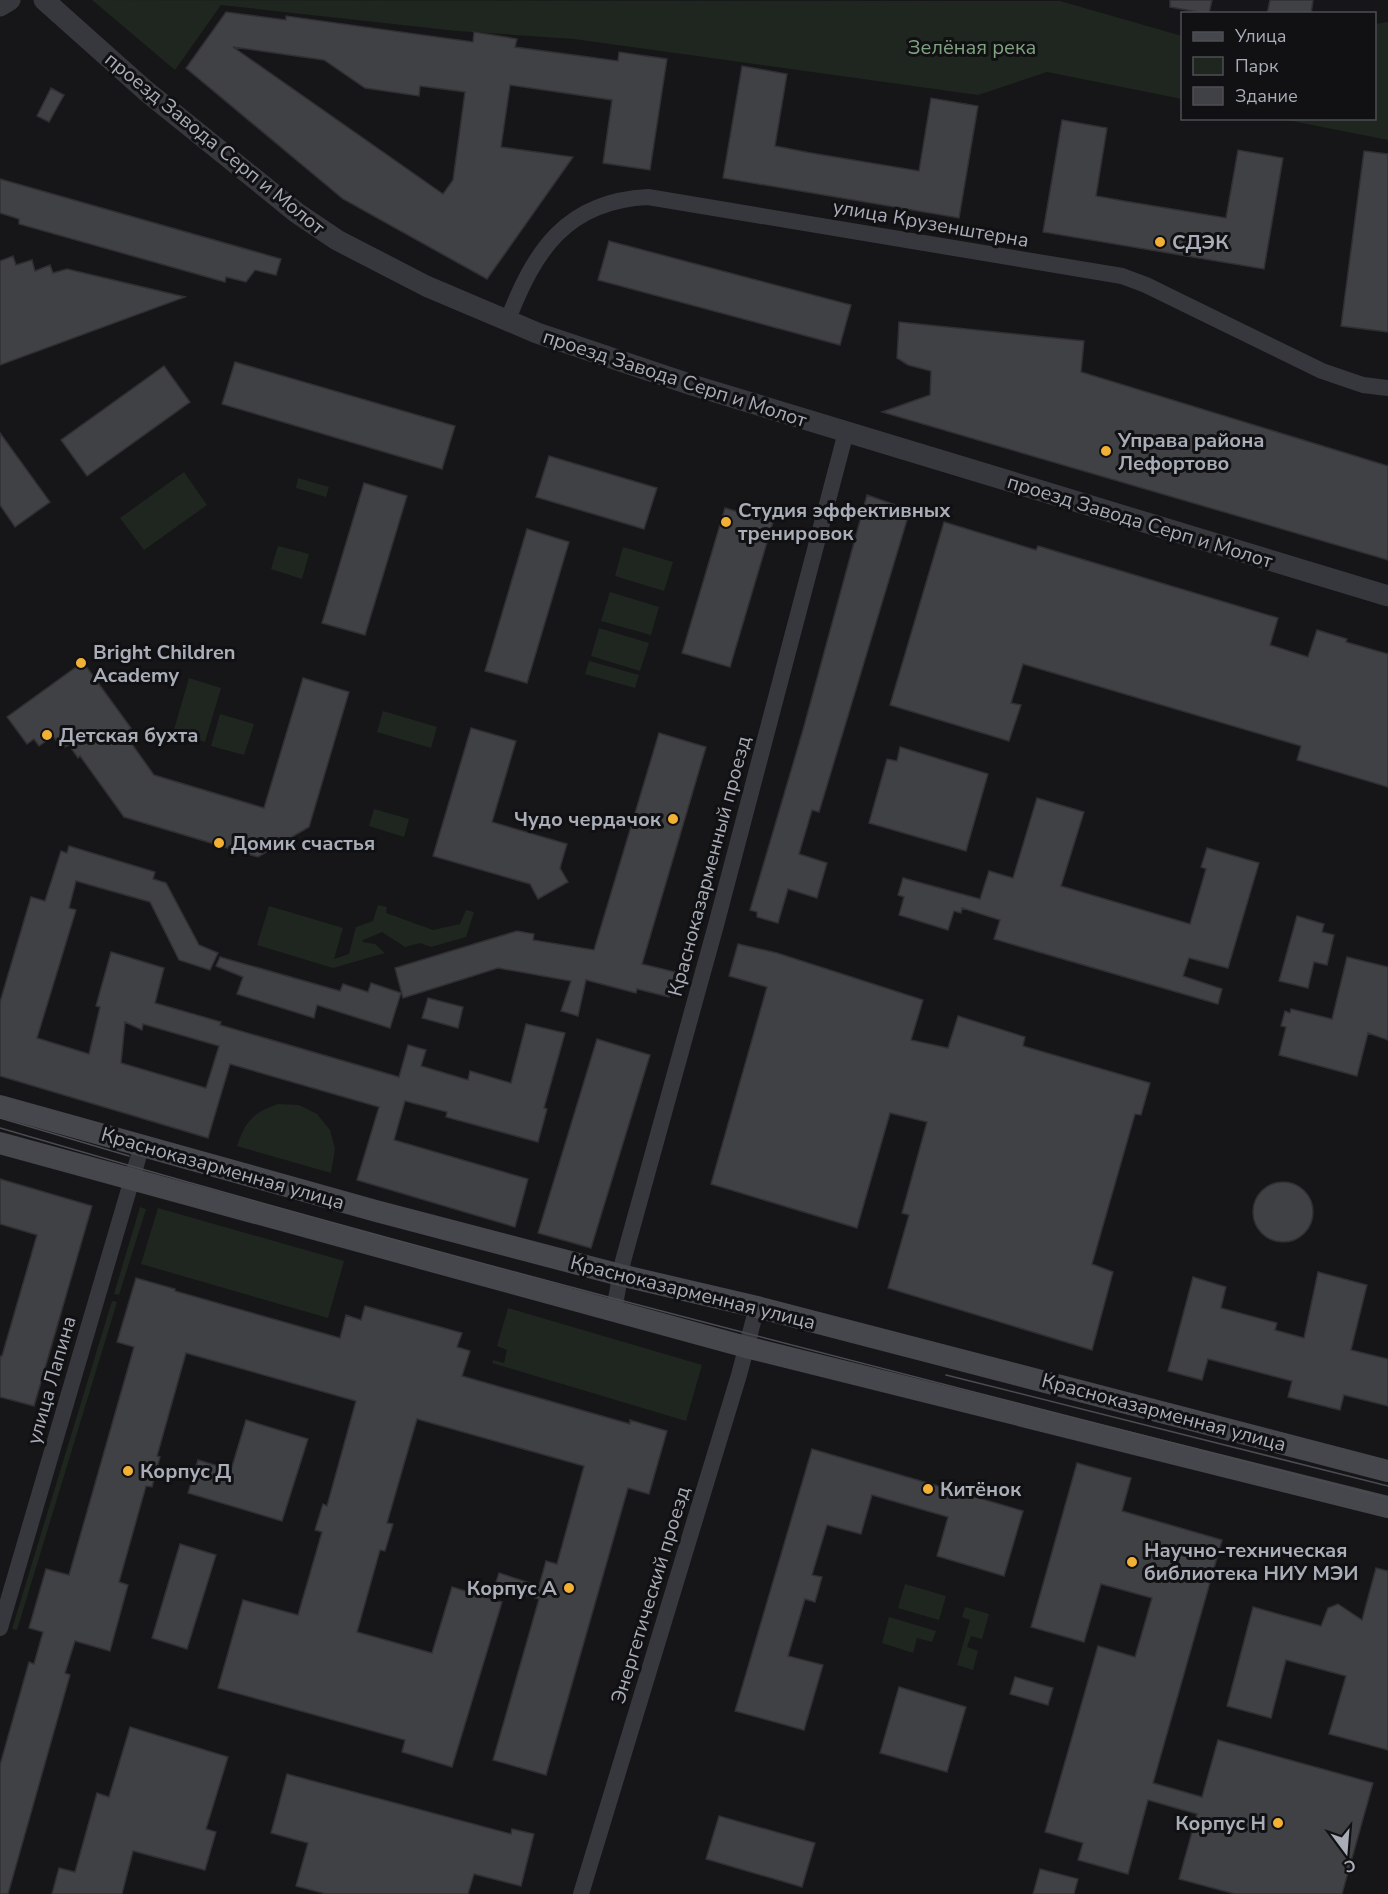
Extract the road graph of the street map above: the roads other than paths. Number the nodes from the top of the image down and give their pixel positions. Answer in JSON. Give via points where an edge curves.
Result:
{"nodes":[{"id":1,"x":10,"y":0,"type":"edge"},
{"id":2,"x":44,"y":0,"type":"edge"},
{"id":3,"x":0,"y":6,"type":"edge"},
{"id":4,"x":507,"y":322,"type":"junction"},
{"id":5,"x":1388,"y":388,"type":"edge"},
{"id":6,"x":846,"y":432,"type":"junction"},
{"id":7,"x":1388,"y":596,"type":"edge"},
{"id":8,"x":0,"y":1106,"type":"edge"},
{"id":9,"x":0,"y":1143,"type":"edge"},
{"id":10,"x":142,"y":1144,"type":"junction"},
{"id":11,"x":131,"y":1180,"type":"junction"},
{"id":12,"x":620,"y":1275,"type":"junction"},
{"id":13,"x":757,"y":1307,"type":"junction"},
{"id":14,"x":614,"y":1310,"type":"junction"},
{"id":15,"x":747,"y":1347,"type":"junction"},
{"id":16,"x":1388,"y":1471,"type":"edge"},
{"id":17,"x":1388,"y":1507,"type":"edge"},
{"id":18,"x":0,"y":1628,"type":"edge"},
{"id":19,"x":581,"y":1894,"type":"edge"}],
"edges":[{"from":1,"to":3,"type":"street"},
{"from":2,"to":4,"type":"street","name":"проезд Завода Серп и Молот","via":[[146,91],[297,213],[399,273]]},
{"from":4,"to":5,"type":"street","name":"улица Крузенштерна","via":[[537,261],[559,230],[584,211],[602,204],[648,197],[1122,276],[1322,371],[1363,385]]},
{"from":4,"to":6,"type":"street","name":"проезд Завода Серп и Молот"},
{"from":6,"to":7,"type":"street","name":"проезд Завода Серп и Молот"},
{"from":6,"to":12,"type":"street","name":"Красноказарменный проезд"},
{"from":8,"to":10,"type":"main road","name":"Красноказарменная улица"},
{"from":9,"to":11,"type":"main road","name":"Красноказарменная улица"},
{"from":10,"to":11,"type":"street","name":"улица Лапина"},
{"from":10,"to":12,"type":"main road","name":"Красноказарменная улица"},
{"from":11,"to":14,"type":"main road","name":"Красноказарменная улица"},
{"from":11,"to":18,"type":"street","name":"улица Лапина"},
{"from":12,"to":13,"type":"main road","name":"Красноказарменная улица"},
{"from":12,"to":14,"type":"street","name":"Красноказарменный проезд"},
{"from":13,"to":15,"type":"street","name":"Энергетический проезд"},
{"from":13,"to":16,"type":"main road","name":"Красноказарменная улица"},
{"from":14,"to":15,"type":"main road","name":"Красноказарменная улица"},
{"from":15,"to":17,"type":"main road","name":"Красноказарменная улица"},
{"from":15,"to":19,"type":"street","name":"Энергетический проезд"}]}
